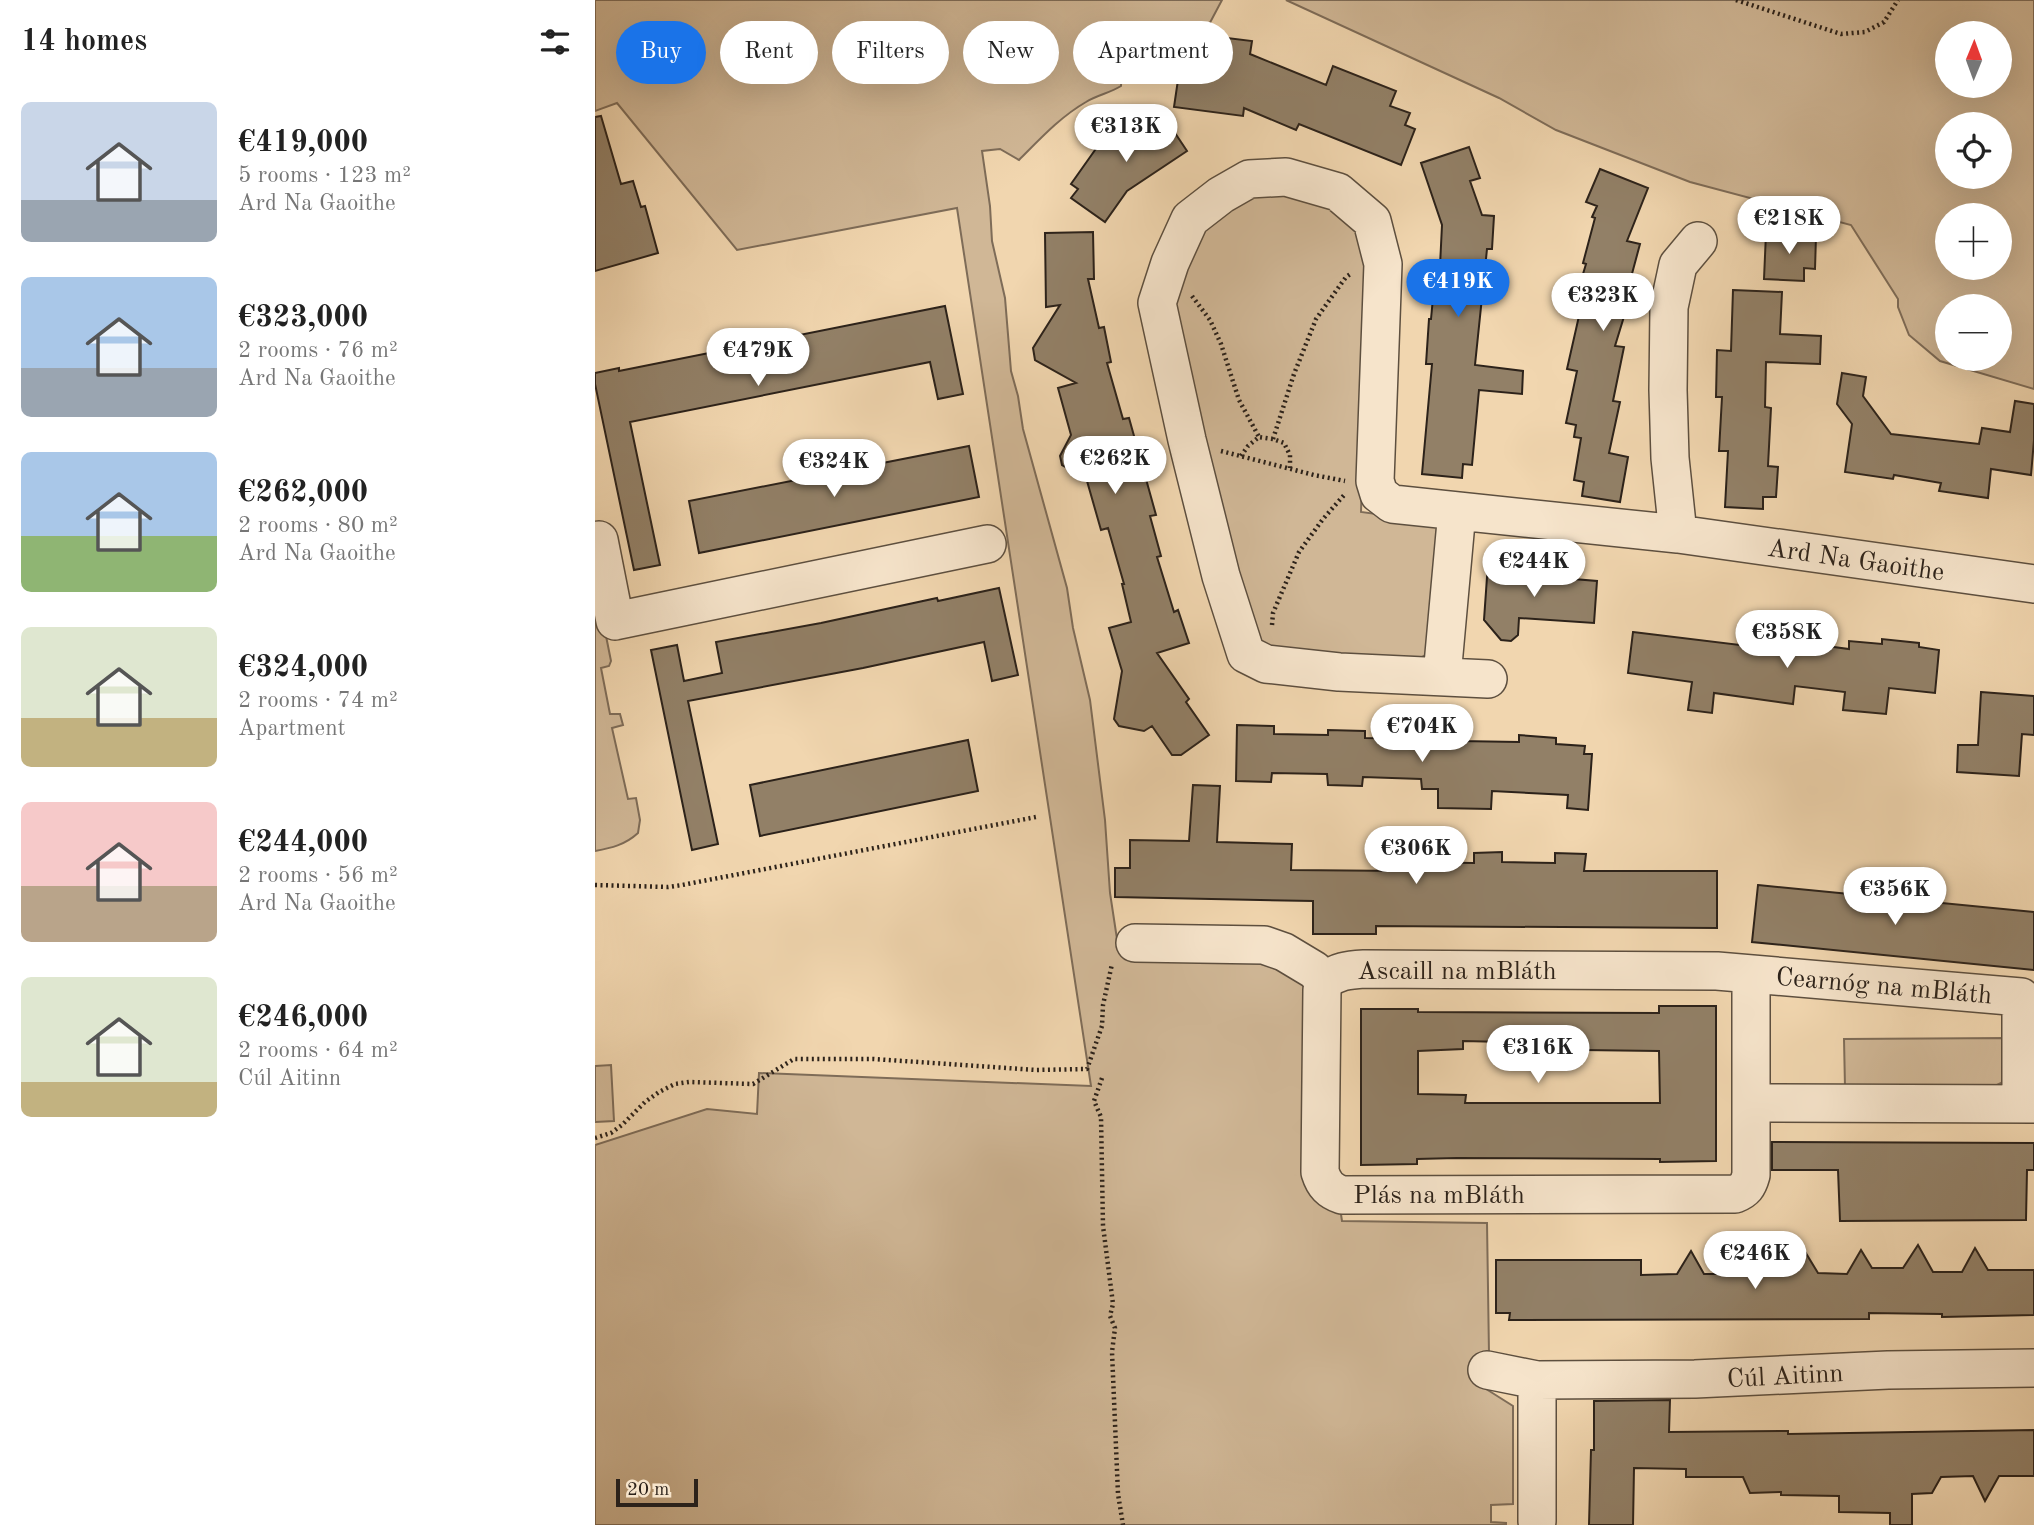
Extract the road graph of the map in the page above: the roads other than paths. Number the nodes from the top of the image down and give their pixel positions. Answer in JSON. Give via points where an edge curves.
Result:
{"nodes":[{"id":1,"x":1698,"y":241,"type":"dead end"},
{"id":2,"x":1458,"y":511,"type":"junction"},
{"id":3,"x":596,"y":534,"type":"edge"},
{"id":4,"x":1678,"y":534,"type":"junction"},
{"id":5,"x":987,"y":544,"type":"dead end"},
{"id":6,"x":2034,"y":584,"type":"edge"},
{"id":7,"x":1442,"y":676,"type":"junction"},
{"id":8,"x":1488,"y":679,"type":"dead end"},
{"id":9,"x":1135,"y":943,"type":"road end"},
{"id":10,"x":1751,"y":974,"type":"junction"},
{"id":11,"x":1325,"y":981,"type":"junction"},
{"id":12,"x":1752,"y":1103,"type":"junction"},
{"id":13,"x":2027,"y":1104,"type":"edge"},
{"id":14,"x":1719,"y":1194,"type":"joint"},
{"id":15,"x":2034,"y":1368,"type":"edge"},
{"id":16,"x":1487,"y":1370,"type":"dead end"},
{"id":17,"x":1537,"y":1380,"type":"junction"},
{"id":18,"x":1537,"y":1521,"type":"dead end"}],
"edges":[{"from":1,"to":4,"type":"street","via":[[1678,265],[1669,307],[1670,458]]},
{"from":2,"to":4,"type":"street","name":"Ard Na Gaoithe"},
{"from":2,"to":7,"type":"street"},
{"from":2,"to":7,"type":"street","name":"Ard Na Gaoithe","via":[[1391,504],[1367,480],[1383,264],[1372,221],[1338,192],[1286,177],[1249,179],[1191,219],[1157,303],[1221,576],[1246,654],[1266,664]]},
{"from":3,"to":5,"type":"street","via":[[615,621]]},
{"from":4,"to":6,"type":"street","name":"Ard Na Gaoithe"},
{"from":7,"to":8,"type":"street"},
{"from":9,"to":11,"type":"street","name":"Ascaill na mBláth","via":[[1264,945],[1293,957]]},
{"from":10,"to":11,"type":"street","name":"Ascaill na mBláth","via":[[1364,969],[1344,970]]},
{"from":10,"to":12,"type":"street","name":"Cearnóg na mBláth"},
{"from":10,"to":13,"type":"street","name":"Cearnóg na mBláth","via":[[2021,997]]},
{"from":11,"to":14,"type":"street","name":"Plás na mBláth","via":[[1320,1172],[1322,1181],[1334,1192]]},
{"from":12,"to":13,"type":"street","name":"Cearnóg na mBláth"},
{"from":12,"to":14,"type":"street","name":"Cearnóg na mBláth","via":[[1749,1184],[1744,1191]]},
{"from":15,"to":17,"type":"street","name":"Cúl Aitinn"},
{"from":16,"to":17,"type":"street","name":"Cúl Aitinn"},
{"from":17,"to":18,"type":"street"}]}
